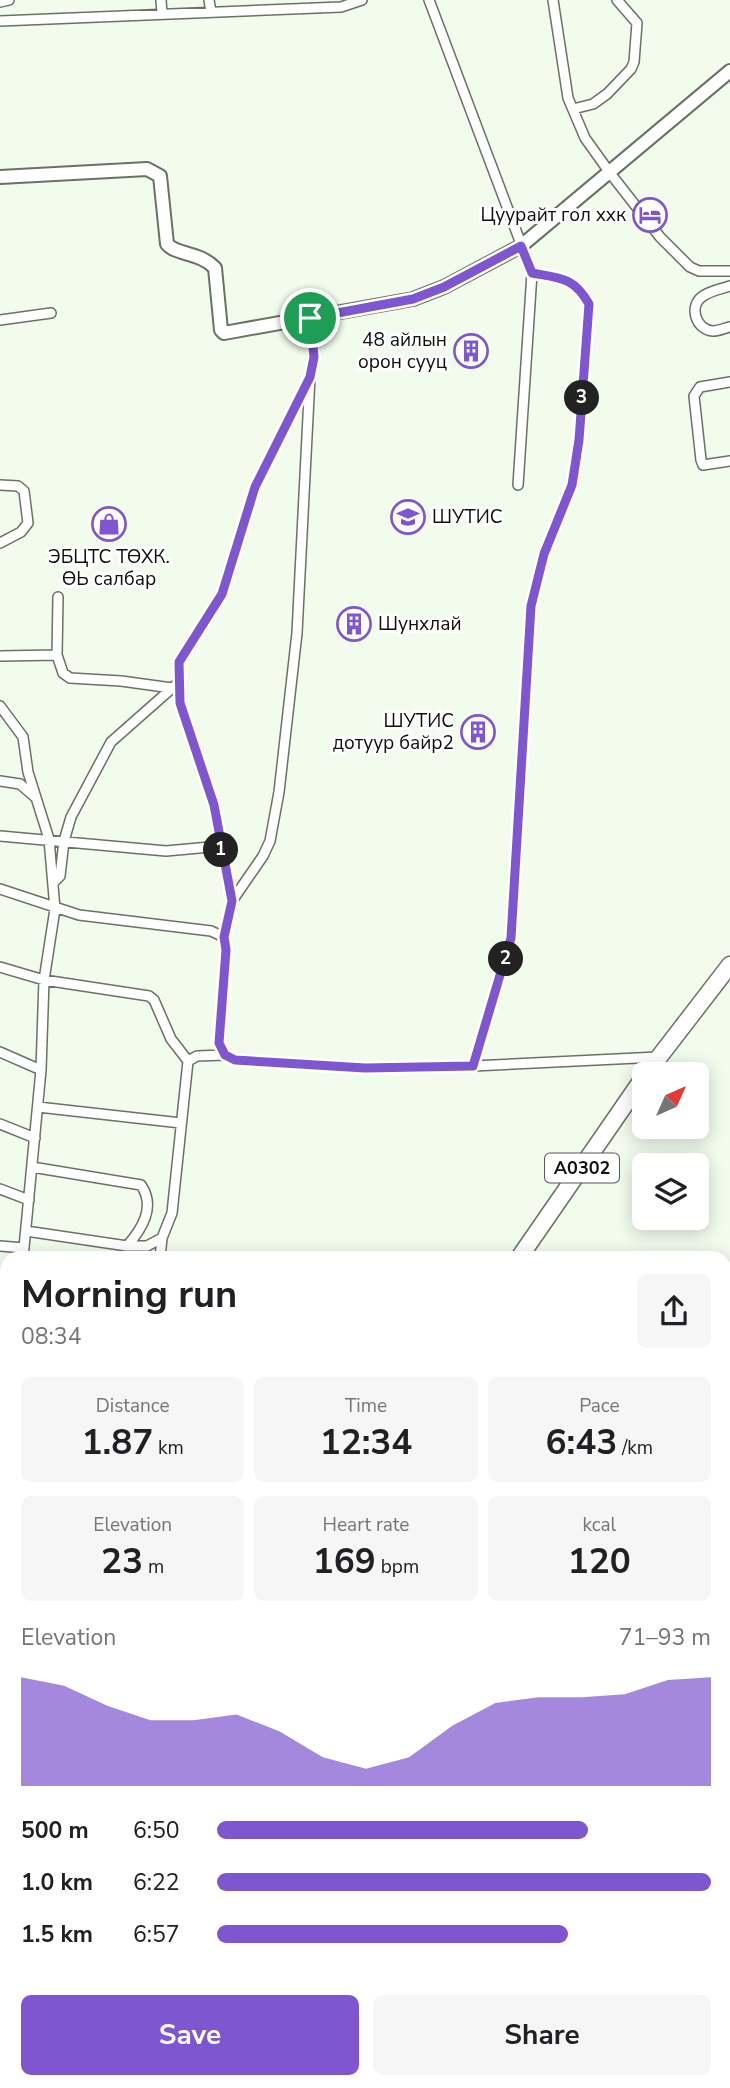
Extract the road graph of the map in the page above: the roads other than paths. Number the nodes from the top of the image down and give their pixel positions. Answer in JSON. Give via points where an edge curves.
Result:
{"nodes":[{"id":1,"x":9,"y":0,"type":"edge"},
{"id":2,"x":161,"y":0,"type":"edge"},
{"id":3,"x":209,"y":0,"type":"edge"},
{"id":4,"x":362,"y":0,"type":"edge"},
{"id":5,"x":429,"y":0,"type":"edge"},
{"id":6,"x":553,"y":0,"type":"edge"},
{"id":7,"x":617,"y":0,"type":"edge"},
{"id":8,"x":0,"y":2,"type":"edge"},
{"id":9,"x":211,"y":12,"type":"junction"},
{"id":10,"x":162,"y":13,"type":"junction"},
{"id":11,"x":0,"y":21,"type":"edge"},
{"id":12,"x":730,"y":71,"type":"edge"},
{"id":13,"x":573,"y":109,"type":"junction"},
{"id":14,"x":610,"y":173,"type":"junction"},
{"id":15,"x":0,"y":177,"type":"edge"},
{"id":16,"x":521,"y":246,"type":"junction"},
{"id":17,"x":730,"y":271,"type":"edge"},
{"id":18,"x":532,"y":273,"type":"junction"},
{"id":19,"x":730,"y":286,"type":"edge"},
{"id":20,"x":51,"y":313,"type":"dead end"},
{"id":21,"x":310,"y":318,"type":"junction"},
{"id":22,"x":0,"y":320,"type":"edge"},
{"id":23,"x":730,"y":327,"type":"edge"},
{"id":24,"x":310,"y":377,"type":"junction"},
{"id":25,"x":730,"y":382,"type":"edge"},
{"id":26,"x":730,"y":461,"type":"edge"},
{"id":27,"x":0,"y":485,"type":"edge"},
{"id":28,"x":518,"y":485,"type":"dead end"},
{"id":29,"x":0,"y":543,"type":"edge"},
{"id":30,"x":58,"y":597,"type":"dead end"},
{"id":31,"x":57,"y":655,"type":"junction"},
{"id":32,"x":0,"y":656,"type":"edge"},
{"id":33,"x":176,"y":685,"type":"junction"},
{"id":34,"x":0,"y":706,"type":"edge"},
{"id":35,"x":0,"y":781,"type":"edge"},
{"id":36,"x":35,"y":797,"type":"junction"},
{"id":37,"x":0,"y":836,"type":"edge"},
{"id":38,"x":49,"y":839,"type":"junction"},
{"id":39,"x":64,"y":841,"type":"junction"},
{"id":40,"x":220,"y":846,"type":"junction"},
{"id":41,"x":53,"y":883,"type":"junction"},
{"id":42,"x":0,"y":888,"type":"edge"},
{"id":43,"x":232,"y":901,"type":"junction"},
{"id":44,"x":55,"y":909,"type":"junction"},
{"id":45,"x":224,"y":937,"type":"junction"},
{"id":46,"x":730,"y":965,"type":"edge"},
{"id":47,"x":0,"y":967,"type":"edge"},
{"id":48,"x":44,"y":980,"type":"junction"},
{"id":49,"x":0,"y":1052,"type":"edge"},
{"id":50,"x":225,"y":1055,"type":"junction"},
{"id":51,"x":657,"y":1057,"type":"junction"},
{"id":52,"x":188,"y":1061,"type":"junction"},
{"id":53,"x":654,"y":1062,"type":"edge"},
{"id":54,"x":473,"y":1066,"type":"junction"},
{"id":55,"x":41,"y":1070,"type":"junction"},
{"id":56,"x":632,"y":1095,"type":"edge"},
{"id":57,"x":38,"y":1107,"type":"junction"},
{"id":58,"x":181,"y":1123,"type":"junction"},
{"id":59,"x":0,"y":1125,"type":"edge"},
{"id":60,"x":35,"y":1138,"type":"junction"},
{"id":61,"x":32,"y":1167,"type":"junction"},
{"id":62,"x":0,"y":1189,"type":"edge"},
{"id":63,"x":29,"y":1200,"type":"junction"},
{"id":64,"x":26,"y":1231,"type":"junction"},
{"id":65,"x":162,"y":1238,"type":"junction"},
{"id":66,"x":0,"y":1246,"type":"edge"},
{"id":67,"x":127,"y":1246,"type":"junction"},
{"id":68,"x":17,"y":1251,"type":"edge"},
{"id":69,"x":24,"y":1251,"type":"edge"},
{"id":70,"x":161,"y":1251,"type":"edge"},
{"id":71,"x":524,"y":1251,"type":"edge"}],
"edges":[{"from":1,"to":8,"type":"street"},
{"from":2,"to":10,"type":"street"},
{"from":3,"to":9,"type":"street"},
{"from":4,"to":9,"type":"street","via":[[341,7]]},
{"from":5,"to":16,"type":"street"},
{"from":6,"to":13,"type":"street"},
{"from":7,"to":13,"type":"street","via":[[637,23],[634,62],[607,94]]},
{"from":9,"to":10,"type":"street"},
{"from":10,"to":11,"type":"street"},
{"from":12,"to":14,"type":"street"},
{"from":13,"to":14,"type":"street","via":[[585,138]]},
{"from":14,"to":16,"type":"street"},
{"from":14,"to":17,"type":"street","via":[[690,267]]},
{"from":15,"to":21,"type":"street","via":[[147,169],[157,173],[167,244],[196,254],[215,268],[223,333]]},
{"from":16,"to":18,"type":"street"},
{"from":16,"to":21,"type":"street","via":[[413,299]]},
{"from":18,"to":28,"type":"street"},
{"from":18,"to":54,"type":"street","via":[[573,283],[589,304],[579,440],[572,485],[544,554],[531,606],[511,938]]},
{"from":19,"to":23,"type":"street","via":[[704,296],[694,310],[702,327],[711,331]]},
{"from":20,"to":22,"type":"street"},
{"from":21,"to":24,"type":"street","via":[[314,357]]},
{"from":24,"to":33,"type":"street","via":[[255,487],[222,594],[179,662]]},
{"from":24,"to":43,"type":"street","via":[[298,633],[279,792],[270,841]]},
{"from":25,"to":26,"type":"street","via":[[700,387],[694,397],[703,465]]},
{"from":27,"to":29,"type":"street","via":[[24,491],[28,523]]},
{"from":30,"to":31,"type":"street"},
{"from":31,"to":32,"type":"street"},
{"from":31,"to":33,"type":"street","via":[[63,673],[70,678]]},
{"from":33,"to":39,"type":"street","via":[[111,742],[71,817]]},
{"from":33,"to":40,"type":"street","via":[[214,805]]},
{"from":34,"to":36,"type":"street","via":[[23,737]]},
{"from":35,"to":36,"type":"street","via":[[20,784]]},
{"from":36,"to":38,"type":"street"},
{"from":37,"to":38,"type":"street"},
{"from":38,"to":39,"type":"street"},
{"from":38,"to":41,"type":"street"},
{"from":39,"to":40,"type":"street","via":[[166,850]]},
{"from":39,"to":41,"type":"street","via":[[60,876]]},
{"from":40,"to":43,"type":"street"},
{"from":41,"to":44,"type":"street"},
{"from":42,"to":44,"type":"street"},
{"from":43,"to":45,"type":"street"},
{"from":44,"to":45,"type":"street","via":[[211,931]]},
{"from":44,"to":48,"type":"street"},
{"from":45,"to":50,"type":"street","via":[[219,1043]]},
{"from":46,"to":51,"type":"highway","number":"A0302"},
{"from":47,"to":48,"type":"street"},
{"from":48,"to":52,"type":"street","via":[[149,996]]},
{"from":48,"to":55,"type":"street"},
{"from":49,"to":55,"type":"street"},
{"from":50,"to":52,"type":"street"},
{"from":50,"to":54,"type":"street","via":[[235,1060],[365,1068]]},
{"from":51,"to":53,"type":"highway","number":"A0302"},
{"from":51,"to":54,"type":"street"},
{"from":52,"to":58,"type":"street"},
{"from":55,"to":57,"type":"street"},
{"from":56,"to":71,"type":"highway","number":"A0302"},
{"from":57,"to":58,"type":"street"},
{"from":57,"to":60,"type":"street"},
{"from":58,"to":65,"type":"street","via":[[172,1213]]},
{"from":59,"to":60,"type":"street"},
{"from":60,"to":61,"type":"street"},
{"from":61,"to":63,"type":"street"},
{"from":61,"to":67,"type":"street","via":[[141,1185],[147,1217]]},
{"from":62,"to":63,"type":"street"},
{"from":63,"to":64,"type":"street"},
{"from":64,"to":67,"type":"street"},
{"from":64,"to":69,"type":"street"},
{"from":65,"to":67,"type":"street"},
{"from":65,"to":70,"type":"street"},
{"from":66,"to":68,"type":"street"}]}
